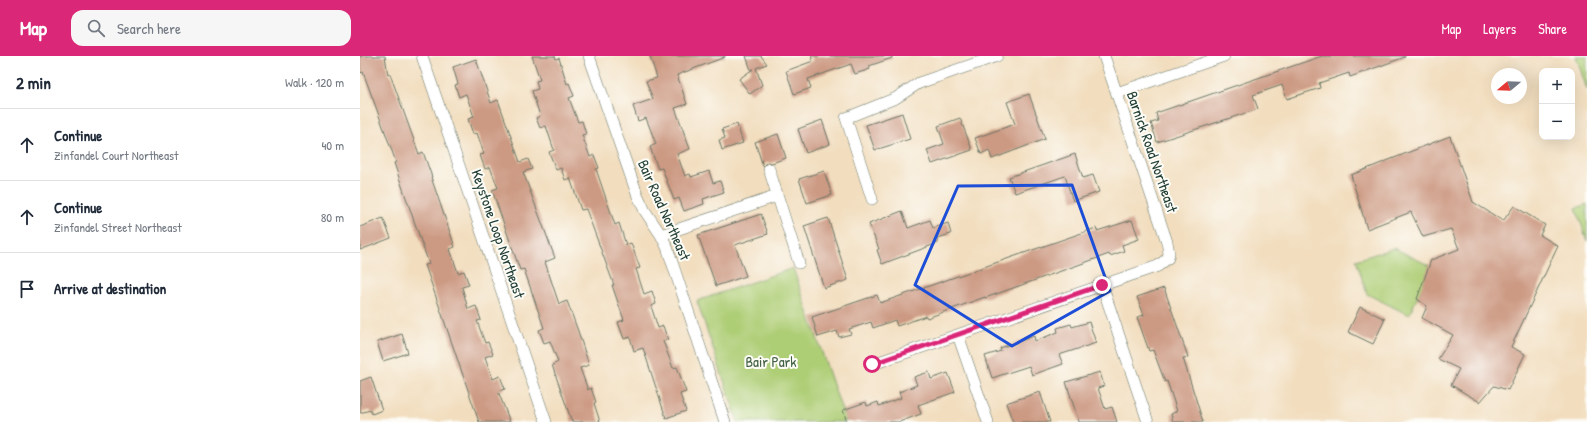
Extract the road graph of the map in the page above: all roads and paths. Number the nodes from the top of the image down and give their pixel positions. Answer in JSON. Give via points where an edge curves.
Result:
{"nodes":[{"id":1,"x":422,"y":56,"type":"edge"},
{"id":2,"x":589,"y":56,"type":"edge"},
{"id":3,"x":997,"y":56,"type":"edge"},
{"id":4,"x":1104,"y":56,"type":"edge"},
{"id":5,"x":1224,"y":56,"type":"edge"},
{"id":6,"x":1117,"y":92,"type":"junction"},
{"id":7,"x":769,"y":169,"type":"dead end"},
{"id":8,"x":777,"y":196,"type":"junction"},
{"id":9,"x":872,"y":199,"type":"dead end"},
{"id":10,"x":662,"y":235,"type":"junction"},
{"id":11,"x":799,"y":263,"type":"dead end"},
{"id":12,"x":1102,"y":285,"type":"junction"},
{"id":13,"x":958,"y":335,"type":"junction"},
{"id":14,"x":872,"y":364,"type":"dead end"},
{"id":15,"x":546,"y":422,"type":"edge"},
{"id":16,"x":724,"y":422,"type":"edge"},
{"id":17,"x":988,"y":422,"type":"edge"},
{"id":18,"x":1148,"y":422,"type":"edge"}],
"edges":[{"from":1,"to":15,"type":"street","name":"Keystone Loop Northeast"},
{"from":2,"to":10,"type":"street","name":"Bair Road Northeast","via":[[637,194],[645,211]]},
{"from":3,"to":9,"type":"street","via":[[919,83],[896,98],[846,118]]},
{"from":4,"to":6,"type":"street","name":"Barnick Road Northeast"},
{"from":5,"to":6,"type":"street"},
{"from":6,"to":12,"type":"street","name":"Barnick Road Northeast","via":[[1169,253],[1168,258],[1158,266]]},
{"from":7,"to":8,"type":"street"},
{"from":8,"to":10,"type":"street"},
{"from":8,"to":11,"type":"street"},
{"from":10,"to":16,"type":"street","name":"Bair Road Northeast"},
{"from":12,"to":13,"type":"street"},
{"from":12,"to":18,"type":"street"},
{"from":13,"to":14,"type":"street"},
{"from":13,"to":17,"type":"street"}]}
